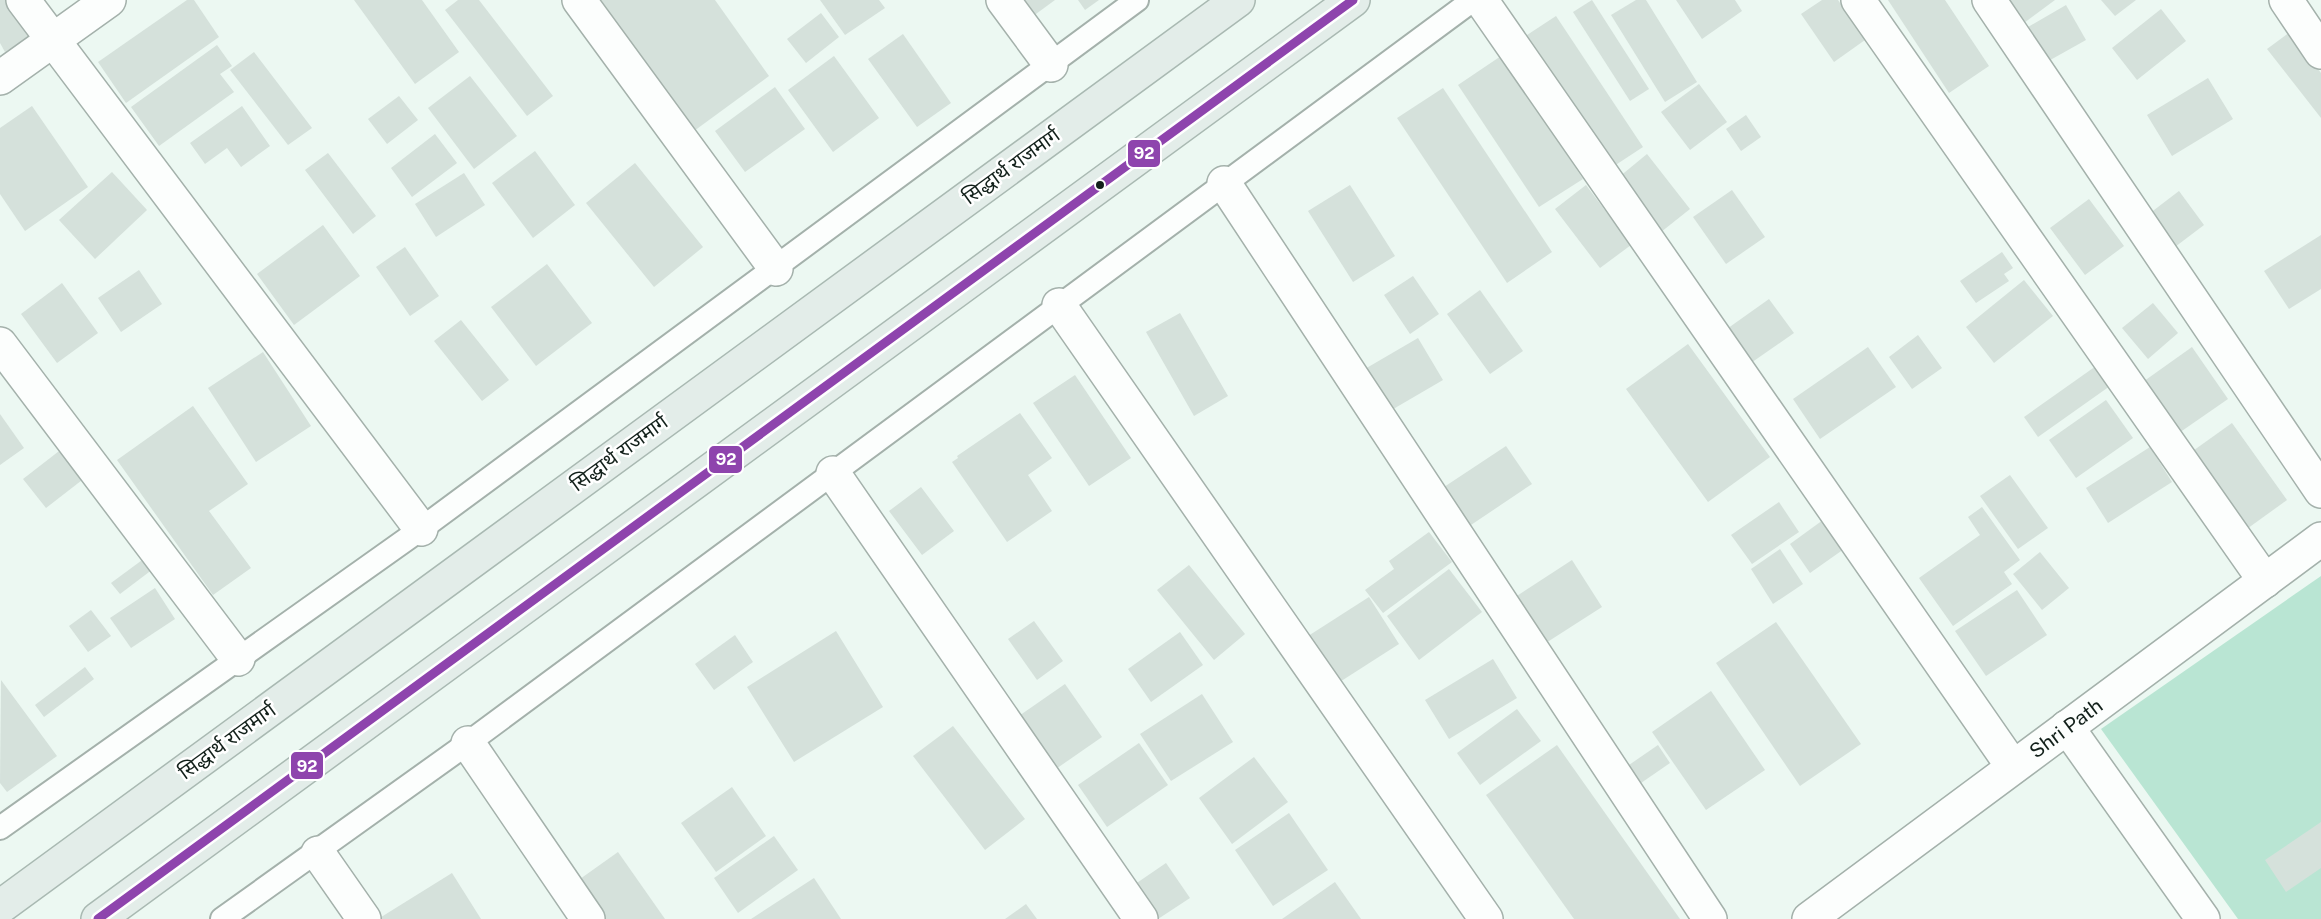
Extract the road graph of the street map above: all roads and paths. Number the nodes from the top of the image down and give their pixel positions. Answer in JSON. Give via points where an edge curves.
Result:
{"nodes":[{"id":1,"x":23,"y":0,"type":"edge"},
{"id":2,"x":109,"y":0,"type":"edge"},
{"id":3,"x":579,"y":0,"type":"edge"},
{"id":4,"x":1003,"y":0,"type":"edge"},
{"id":5,"x":1137,"y":0,"type":"edge"},
{"id":6,"x":1238,"y":0,"type":"edge"},
{"id":7,"x":1353,"y":0,"type":"edge"},
{"id":8,"x":1473,"y":0,"type":"edge"},
{"id":9,"x":1481,"y":0,"type":"edge"},
{"id":10,"x":1858,"y":0,"type":"edge"},
{"id":11,"x":1989,"y":0,"type":"edge"},
{"id":12,"x":2286,"y":0,"type":"edge"},
{"id":13,"x":52,"y":40,"type":"junction"},
{"id":14,"x":2321,"y":52,"type":"edge"},
{"id":15,"x":1051,"y":64,"type":"junction"},
{"id":16,"x":0,"y":78,"type":"edge"},
{"id":17,"x":1224,"y":183,"type":"junction"},
{"id":18,"x":776,"y":269,"type":"junction"},
{"id":19,"x":1059,"y":305,"type":"junction"},
{"id":20,"x":0,"y":344,"type":"edge"},
{"id":21,"x":833,"y":473,"type":"junction"},
{"id":22,"x":2321,"y":491,"type":"edge"},
{"id":23,"x":421,"y":529,"type":"junction"},
{"id":24,"x":2321,"y":539,"type":"edge"},
{"id":25,"x":2265,"y":580,"type":"junction"},
{"id":26,"x":238,"y":659,"type":"junction"},
{"id":27,"x":2067,"y":727,"type":"junction"},
{"id":28,"x":468,"y":743,"type":"junction"},
{"id":29,"x":2013,"y":767,"type":"junction"},
{"id":30,"x":0,"y":828,"type":"edge"},
{"id":31,"x":318,"y":853,"type":"junction"},
{"id":32,"x":0,"y":907,"type":"edge"},
{"id":33,"x":98,"y":919,"type":"edge"},
{"id":34,"x":222,"y":919,"type":"edge"},
{"id":35,"x":364,"y":919,"type":"edge"},
{"id":36,"x":588,"y":919,"type":"edge"},
{"id":37,"x":1142,"y":919,"type":"edge"},
{"id":38,"x":1486,"y":919,"type":"edge"},
{"id":39,"x":1710,"y":919,"type":"edge"},
{"id":40,"x":1809,"y":919,"type":"edge"},
{"id":41,"x":2204,"y":919,"type":"edge"}],
"edges":[{"from":1,"to":13,"type":"street"},
{"from":2,"to":13,"type":"street"},
{"from":3,"to":18,"type":"street"},
{"from":4,"to":15,"type":"street"},
{"from":5,"to":15,"type":"lane"},
{"from":6,"to":32,"type":"highway","name":"सिद्धार्थ राजमार्ग"},
{"from":7,"to":33,"type":"highway"},
{"from":8,"to":17,"type":"lane"},
{"from":9,"to":29,"type":"street"},
{"from":10,"to":25,"type":"street"},
{"from":11,"to":22,"type":"street"},
{"from":12,"to":14,"type":"street"},
{"from":13,"to":16,"type":"street"},
{"from":13,"to":23,"type":"street"},
{"from":15,"to":18,"type":"lane"},
{"from":17,"to":19,"type":"lane"},
{"from":17,"to":39,"type":"street"},
{"from":18,"to":23,"type":"lane"},
{"from":19,"to":21,"type":"lane"},
{"from":19,"to":38,"type":"street"},
{"from":20,"to":26,"type":"street"},
{"from":21,"to":28,"type":"lane"},
{"from":21,"to":37,"type":"street"},
{"from":23,"to":26,"type":"lane"},
{"from":24,"to":25,"type":"street","name":"Shri Path"},
{"from":25,"to":27,"type":"street","name":"Shri Path"},
{"from":26,"to":30,"type":"lane"},
{"from":27,"to":29,"type":"street","name":"Shri Path"},
{"from":27,"to":41,"type":"street"},
{"from":28,"to":31,"type":"lane"},
{"from":28,"to":36,"type":"street"},
{"from":29,"to":40,"type":"street","name":"Shri Path"},
{"from":31,"to":34,"type":"lane"},
{"from":31,"to":35,"type":"street"}]}
